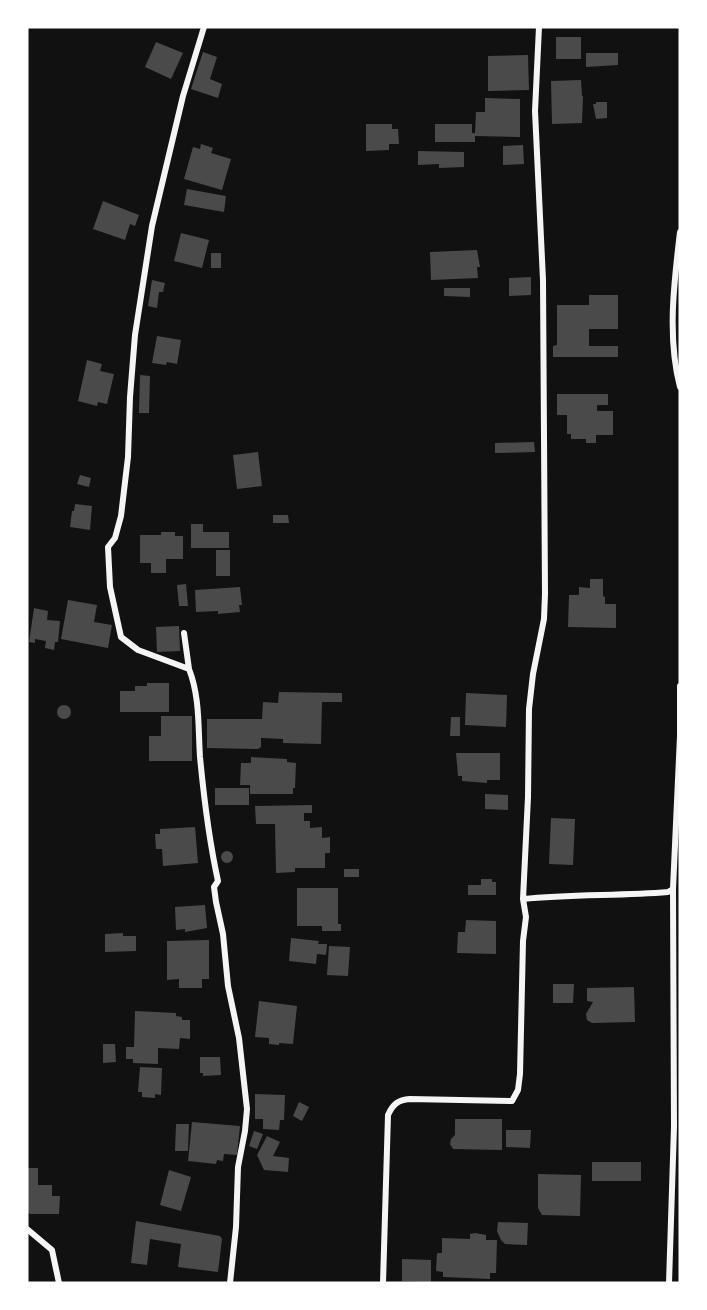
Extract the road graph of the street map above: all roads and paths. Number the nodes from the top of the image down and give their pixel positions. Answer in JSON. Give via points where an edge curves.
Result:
{"nodes":[{"id":1,"x":204,"y":27,"type":"edge"},
{"id":2,"x":539,"y":27,"type":"edge"},
{"id":3,"x":680,"y":232,"type":"edge"},
{"id":4,"x":680,"y":387,"type":"edge"},
{"id":5,"x":184,"y":633,"type":"dead end"},
{"id":6,"x":189,"y":669,"type":"junction"},
{"id":7,"x":680,"y":686,"type":"edge"},
{"id":8,"x":680,"y":736,"type":"edge"},
{"id":9,"x":673,"y":889,"type":"junction"},
{"id":10,"x":523,"y":899,"type":"junction"},
{"id":11,"x":27,"y":1229,"type":"edge"},
{"id":12,"x":59,"y":1283,"type":"edge"},
{"id":13,"x":230,"y":1283,"type":"edge"},
{"id":14,"x":382,"y":1283,"type":"edge"},
{"id":15,"x":669,"y":1283,"type":"edge"}],
"edges":[{"from":1,"to":6,"type":"street","via":[[183,96],[145,260],[121,516],[108,547],[110,587],[121,637],[138,650]]},
{"from":2,"to":10,"type":"street","via":[[535,111],[543,292],[546,594],[530,709]]},
{"from":3,"to":4,"type":"street","via":[[673,330]]},
{"from":5,"to":6,"type":"street"},
{"from":6,"to":13,"type":"street","via":[[198,704],[204,801],[218,881],[214,887],[247,1109],[238,1167]]},
{"from":7,"to":8,"type":"street"},
{"from":8,"to":9,"type":"street"},
{"from":9,"to":10,"type":"street"},
{"from":9,"to":15,"type":"street","via":[[674,1127]]},
{"from":10,"to":14,"type":"street","via":[[526,917],[518,1090],[512,1101],[410,1099],[400,1100],[392,1107],[388,1115]]},
{"from":11,"to":12,"type":"street","via":[[52,1250]]}]}
